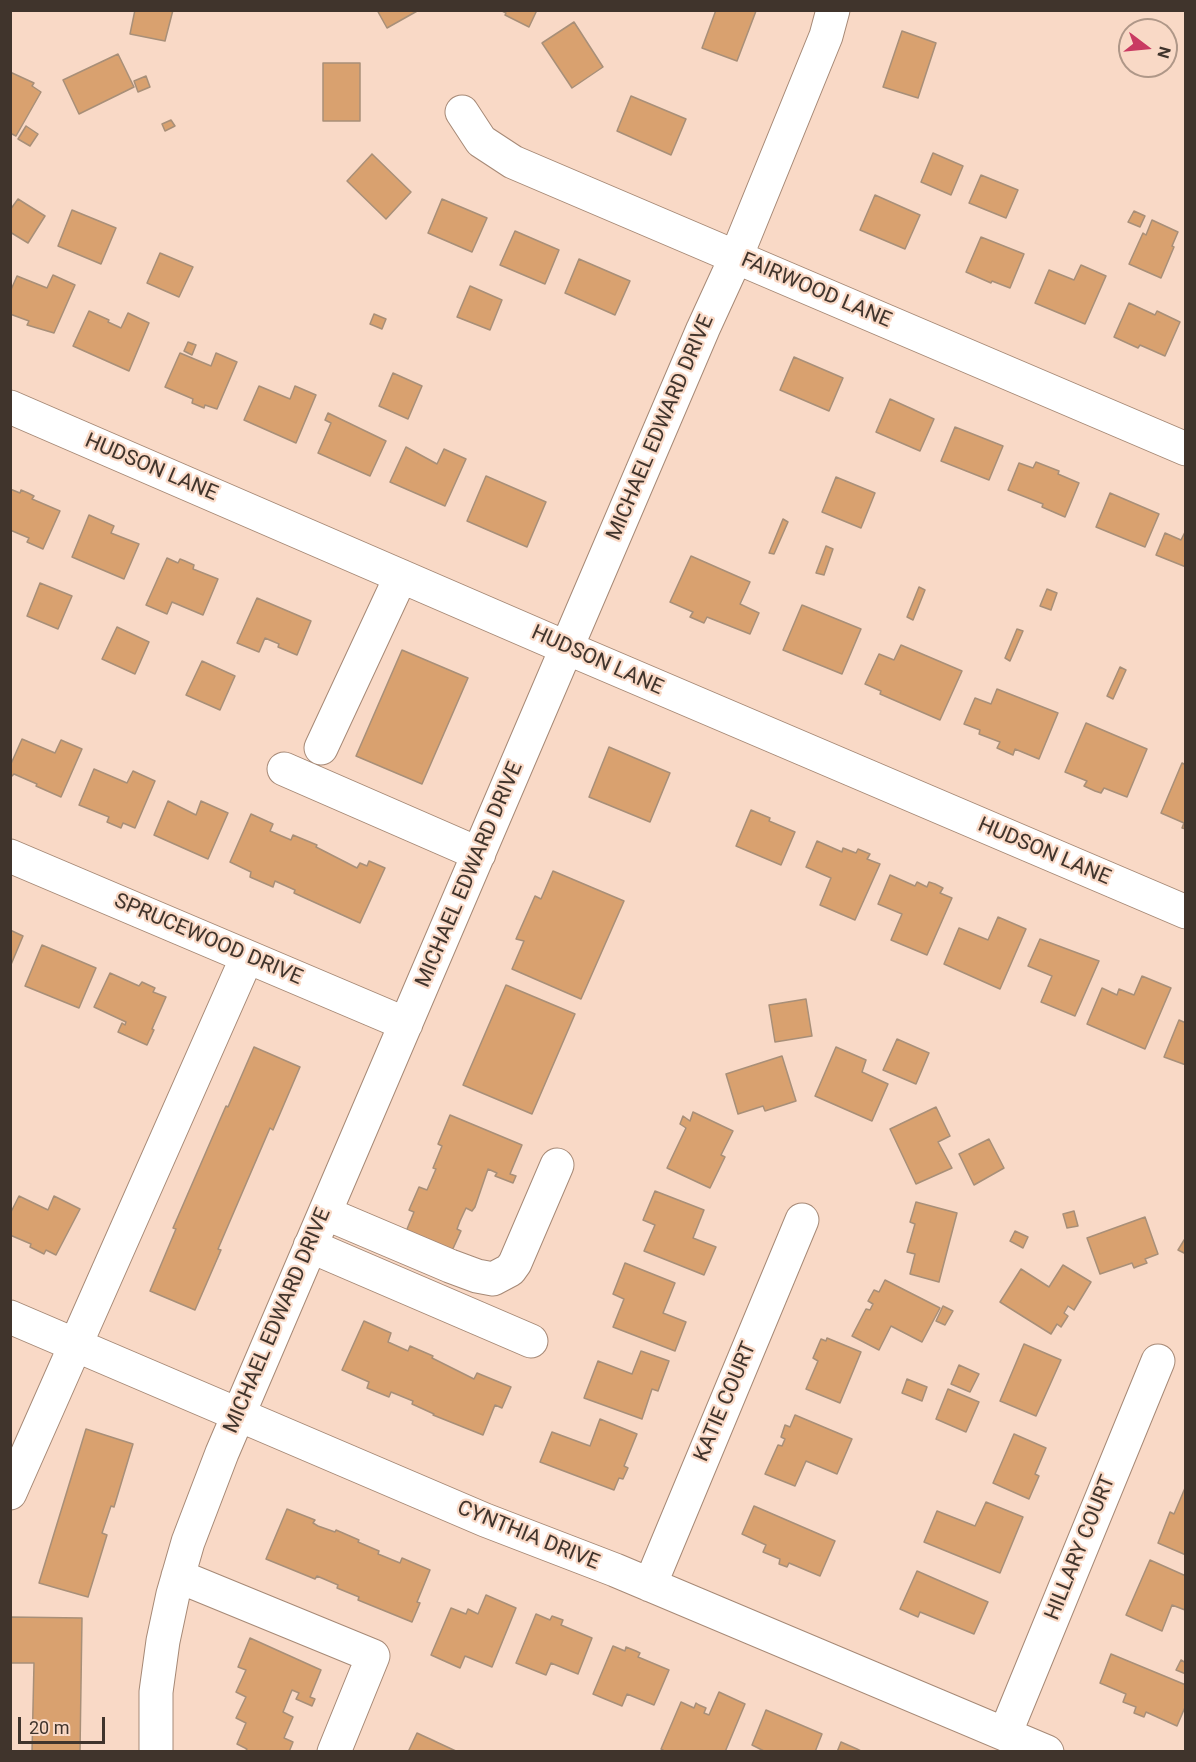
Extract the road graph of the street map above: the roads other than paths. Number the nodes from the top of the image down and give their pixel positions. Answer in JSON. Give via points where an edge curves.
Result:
{"nodes":[{"id":1,"x":833,"y":10,"type":"edge"},
{"id":2,"x":462,"y":111,"type":"dead end"},
{"id":3,"x":736,"y":257,"type":"junction"},
{"id":4,"x":10,"y":406,"type":"edge"},
{"id":5,"x":1185,"y":449,"type":"edge"},
{"id":6,"x":401,"y":576,"type":"junction"},
{"id":7,"x":567,"y":648,"type":"junction"},
{"id":8,"x":321,"y":748,"type":"dead end"},
{"id":9,"x":284,"y":769,"type":"dead end"},
{"id":10,"x":479,"y":854,"type":"junction"},
{"id":11,"x":10,"y":856,"type":"edge"},
{"id":12,"x":1185,"y":912,"type":"edge"},
{"id":13,"x":247,"y":957,"type":"junction"},
{"id":14,"x":406,"y":1024,"type":"junction"},
{"id":15,"x":557,"y":1165,"type":"dead end"},
{"id":16,"x":325,"y":1213,"type":"junction"},
{"id":17,"x":802,"y":1220,"type":"dead end"},
{"id":18,"x":310,"y":1246,"type":"junction"},
{"id":19,"x":10,"y":1317,"type":"edge"},
{"id":20,"x":531,"y":1341,"type":"dead end"},
{"id":21,"x":75,"y":1344,"type":"junction"},
{"id":22,"x":1158,"y":1361,"type":"dead end"},
{"id":23,"x":239,"y":1414,"type":"junction"},
{"id":24,"x":10,"y":1493,"type":"edge"},
{"id":25,"x":178,"y":1576,"type":"junction"},
{"id":26,"x":650,"y":1585,"type":"junction"},
{"id":27,"x":1005,"y":1734,"type":"junction"},
{"id":28,"x":156,"y":1752,"type":"edge"},
{"id":29,"x":334,"y":1752,"type":"edge"},
{"id":30,"x":1047,"y":1752,"type":"edge"}],
"edges":[{"from":1,"to":3,"type":"street","name":"MICHAEL EDWARD DRIVE"},
{"from":2,"to":3,"type":"street","name":"FAIRWOOD LANE","via":[[481,141],[499,154]]},
{"from":3,"to":5,"type":"street","name":"FAIRWOOD LANE"},
{"from":3,"to":7,"type":"street","name":"MICHAEL EDWARD DRIVE"},
{"from":4,"to":6,"type":"street","name":"HUDSON LANE"},
{"from":6,"to":7,"type":"street","name":"HUDSON LANE"},
{"from":6,"to":8,"type":"street"},
{"from":7,"to":10,"type":"street","name":"MICHAEL EDWARD DRIVE"},
{"from":7,"to":12,"type":"street","name":"HUDSON LANE"},
{"from":9,"to":10,"type":"street"},
{"from":10,"to":14,"type":"street","name":"MICHAEL EDWARD DRIVE"},
{"from":11,"to":13,"type":"street","name":"SPRUCEWOOD DRIVE"},
{"from":13,"to":14,"type":"street","name":"SPRUCEWOOD DRIVE"},
{"from":13,"to":21,"type":"street"},
{"from":14,"to":16,"type":"street","name":"MICHAEL EDWARD DRIVE"},
{"from":15,"to":16,"type":"street","via":[[515,1263],[493,1279],[450,1266]]},
{"from":16,"to":18,"type":"street","name":"MICHAEL EDWARD DRIVE"},
{"from":17,"to":26,"type":"street","name":"KATIE COURT"},
{"from":18,"to":20,"type":"street"},
{"from":18,"to":23,"type":"street","name":"MICHAEL EDWARD DRIVE"},
{"from":19,"to":21,"type":"street","name":"CYNTHIA DRIVE"},
{"from":21,"to":23,"type":"street","name":"CYNTHIA DRIVE"},
{"from":21,"to":24,"type":"street"},
{"from":22,"to":27,"type":"street","name":"HILLARY COURT"},
{"from":23,"to":25,"type":"street","name":"MICHAEL EDWARD DRIVE"},
{"from":23,"to":26,"type":"street","name":"CYNTHIA DRIVE","via":[[485,1520]]},
{"from":25,"to":28,"type":"street","name":"MICHAEL EDWARD DRIVE","via":[[156,1692]]},
{"from":25,"to":29,"type":"street","via":[[374,1656]]},
{"from":26,"to":27,"type":"street","name":"CYNTHIA DRIVE"},
{"from":27,"to":30,"type":"street","name":"CYNTHIA DRIVE"}]}
